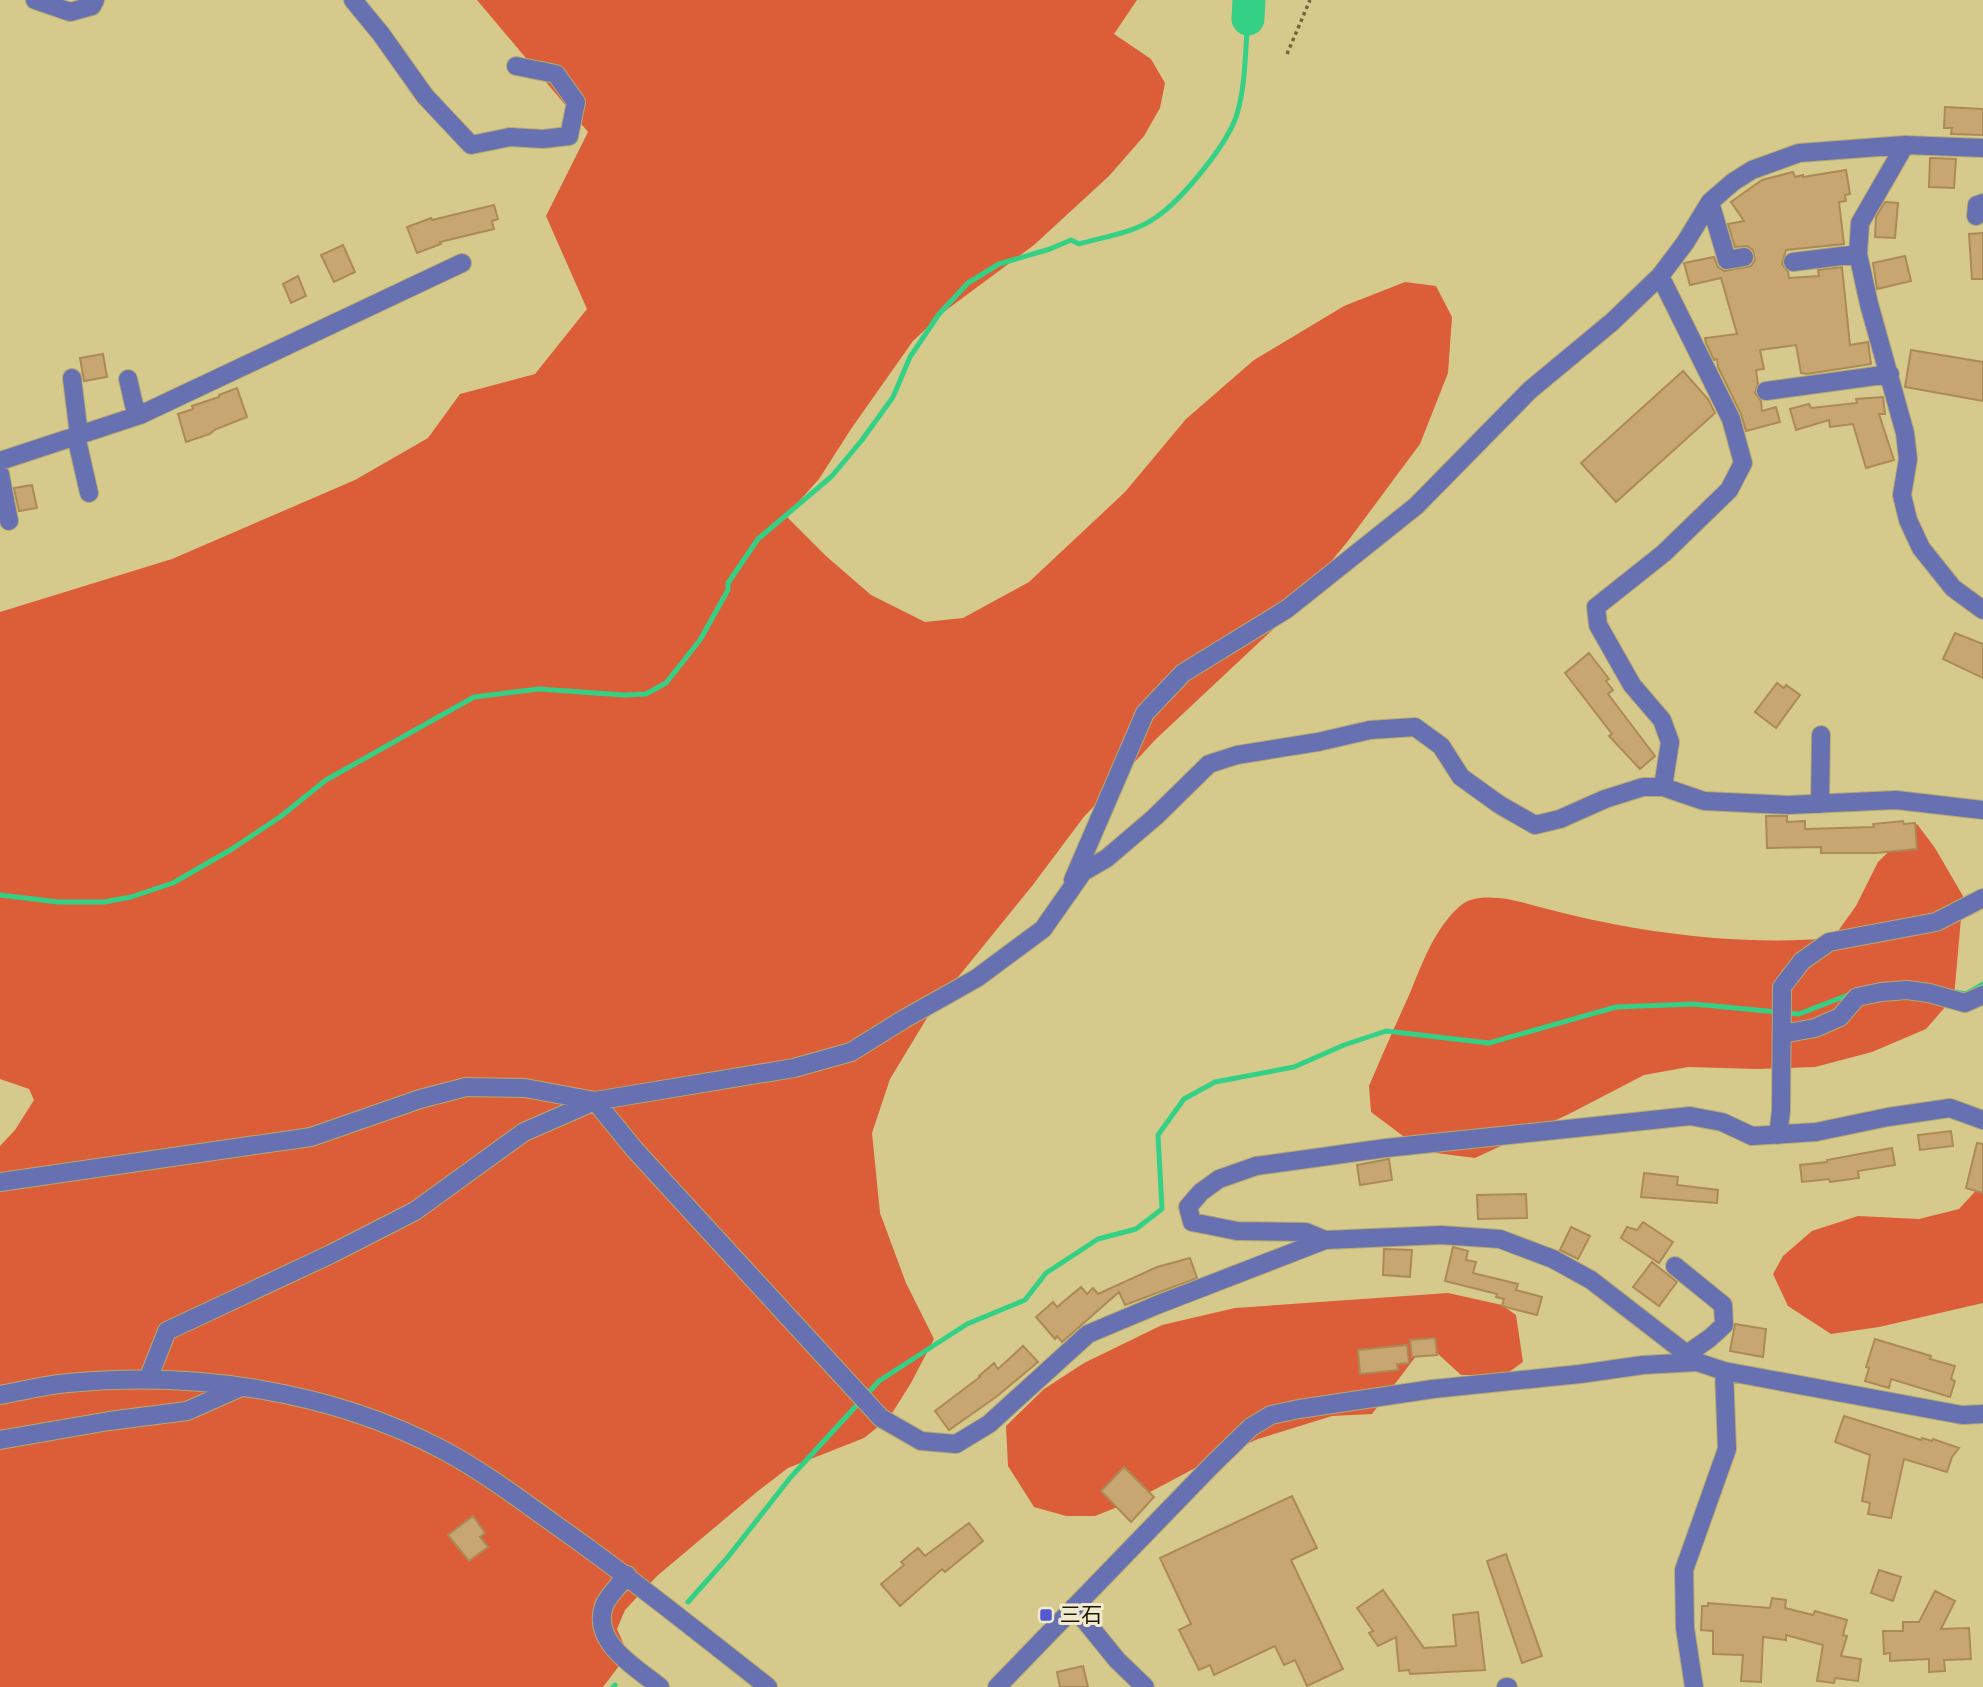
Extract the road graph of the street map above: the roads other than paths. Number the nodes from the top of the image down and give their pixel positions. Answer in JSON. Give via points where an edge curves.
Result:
{"nodes":[{"id":1,"x":35,"y":0,"type":"edge"},
{"id":2,"x":95,"y":0,"type":"edge"},
{"id":3,"x":353,"y":0,"type":"edge"},
{"id":4,"x":516,"y":66,"type":"dead end"},
{"id":5,"x":1905,"y":145,"type":"junction"},
{"id":6,"x":1983,"y":148,"type":"edge"},
{"id":7,"x":1710,"y":202,"type":"junction"},
{"id":8,"x":1858,"y":254,"type":"junction"},
{"id":9,"x":1744,"y":257,"type":"dead end"},
{"id":10,"x":1793,"y":262,"type":"dead end"},
{"id":11,"x":462,"y":263,"type":"dead end"},
{"id":12,"x":1660,"y":276,"type":"junction"},
{"id":13,"x":1890,"y":374,"type":"junction"},
{"id":14,"x":72,"y":378,"type":"dead end"},
{"id":15,"x":128,"y":379,"type":"dead end"},
{"id":16,"x":1766,"y":391,"type":"dead end"},
{"id":17,"x":140,"y":415,"type":"junction"},
{"id":18,"x":78,"y":436,"type":"junction"},
{"id":19,"x":0,"y":461,"type":"edge"},
{"id":20,"x":0,"y":474,"type":"edge"},
{"id":21,"x":89,"y":492,"type":"dead end"},
{"id":22,"x":9,"y":521,"type":"dead end"},
{"id":23,"x":1983,"y":610,"type":"edge"},
{"id":24,"x":1821,"y":735,"type":"dead end"},
{"id":25,"x":1663,"y":787,"type":"junction"},
{"id":26,"x":1820,"y":804,"type":"junction"},
{"id":27,"x":1983,"y":810,"type":"edge"},
{"id":28,"x":1067,"y":896,"type":"junction"},
{"id":29,"x":1983,"y":898,"type":"edge"},
{"id":30,"x":1983,"y":995,"type":"edge"},
{"id":31,"x":1782,"y":1031,"type":"junction"},
{"id":32,"x":595,"y":1101,"type":"junction"},
{"id":33,"x":1983,"y":1119,"type":"edge"},
{"id":34,"x":1777,"y":1135,"type":"junction"},
{"id":35,"x":0,"y":1182,"type":"edge"},
{"id":36,"x":1325,"y":1240,"type":"junction"},
{"id":37,"x":1675,"y":1266,"type":"dead end"},
{"id":38,"x":1692,"y":1358,"type":"junction"},
{"id":39,"x":1724,"y":1371,"type":"junction"},
{"id":40,"x":148,"y":1379,"type":"junction"},
{"id":41,"x":243,"y":1385,"type":"junction"},
{"id":42,"x":0,"y":1395,"type":"edge"},
{"id":43,"x":1983,"y":1414,"type":"edge"},
{"id":44,"x":0,"y":1440,"type":"edge"},
{"id":45,"x":627,"y":1575,"type":"junction"},
{"id":46,"x":1073,"y":1607,"type":"junction"},
{"id":47,"x":660,"y":1687,"type":"edge"},
{"id":48,"x":768,"y":1687,"type":"edge"},
{"id":49,"x":997,"y":1687,"type":"edge"},
{"id":50,"x":1145,"y":1687,"type":"edge"},
{"id":51,"x":1694,"y":1687,"type":"edge"}],
"edges":[{"from":1,"to":2,"type":"street","via":[[69,12],[92,6]]},
{"from":3,"to":4,"type":"street","via":[[425,96],[471,145],[510,137],[569,136],[576,102],[556,74]]},
{"from":5,"to":6,"type":"street"},
{"from":5,"to":7,"type":"street","via":[[1799,153],[1752,170]]},
{"from":5,"to":8,"type":"street","via":[[1860,223]]},
{"from":7,"to":9,"type":"street","via":[[1727,260]]},
{"from":7,"to":12,"type":"street"},
{"from":8,"to":10,"type":"street"},
{"from":8,"to":13,"type":"street"},
{"from":11,"to":17,"type":"street"},
{"from":12,"to":25,"type":"street","via":[[1731,419],[1744,463],[1729,490],[1664,553],[1596,607],[1598,625],[1632,685],[1662,720],[1670,742]]},
{"from":12,"to":28,"type":"street","via":[[1530,390],[1416,506],[1287,609],[1183,673],[1145,713]]},
{"from":13,"to":16,"type":"street"},
{"from":13,"to":23,"type":"street","via":[[1905,433],[1908,459],[1902,495],[1908,520],[1921,548],[1953,588]]},
{"from":14,"to":18,"type":"street"},
{"from":15,"to":17,"type":"street"},
{"from":17,"to":18,"type":"street"},
{"from":18,"to":19,"type":"street"},
{"from":18,"to":21,"type":"street"},
{"from":20,"to":22,"type":"street"},
{"from":24,"to":26,"type":"street"},
{"from":25,"to":26,"type":"street","via":[[1704,801]]},
{"from":25,"to":28,"type":"street","via":[[1643,787],[1535,825],[1461,776],[1441,746],[1415,727],[1370,730],[1209,764],[1155,817],[1083,872]]},
{"from":26,"to":27,"type":"street","via":[[1896,800]]},
{"from":28,"to":32,"type":"street","via":[[1044,929],[977,978],[851,1052],[794,1068]]},
{"from":29,"to":31,"type":"street","via":[[1936,922],[1829,942],[1802,961],[1782,987]]},
{"from":30,"to":31,"type":"street","via":[[1965,1003],[1907,990],[1881,992],[1857,997],[1840,1017],[1815,1028]]},
{"from":31,"to":34,"type":"street"},
{"from":32,"to":35,"type":"street","via":[[525,1088],[467,1087],[311,1137]]},
{"from":32,"to":36,"type":"street","via":[[881,1418],[921,1441],[956,1444],[989,1424],[1088,1335]]},
{"from":32,"to":40,"type":"street","via":[[524,1132],[415,1211],[167,1331]]},
{"from":33,"to":34,"type":"street","via":[[1950,1108]]},
{"from":34,"to":36,"type":"street","via":[[1752,1136],[1722,1122],[1690,1116],[1386,1147],[1256,1166],[1219,1179],[1188,1207],[1192,1222],[1237,1231],[1306,1231]]},
{"from":36,"to":38,"type":"street","via":[[1441,1235],[1500,1239],[1553,1259],[1591,1280]]},
{"from":37,"to":38,"type":"street","via":[[1723,1305],[1724,1325]]},
{"from":38,"to":39,"type":"street"},
{"from":38,"to":46,"type":"street","via":[[1433,1389],[1271,1415],[1232,1445]]},
{"from":39,"to":43,"type":"street","via":[[1962,1415]]},
{"from":39,"to":51,"type":"street","via":[[1727,1449],[1684,1570],[1685,1628]]},
{"from":40,"to":41,"type":"street"},
{"from":40,"to":42,"type":"street","via":[[66,1383]]},
{"from":41,"to":44,"type":"street","via":[[187,1411]]},
{"from":41,"to":45,"type":"street","via":[[367,1417],[441,1450],[487,1476]]},
{"from":45,"to":47,"type":"street","via":[[605,1604],[605,1636]]},
{"from":45,"to":48,"type":"street"},
{"from":46,"to":49,"type":"street"},
{"from":46,"to":50,"type":"street"}]}
